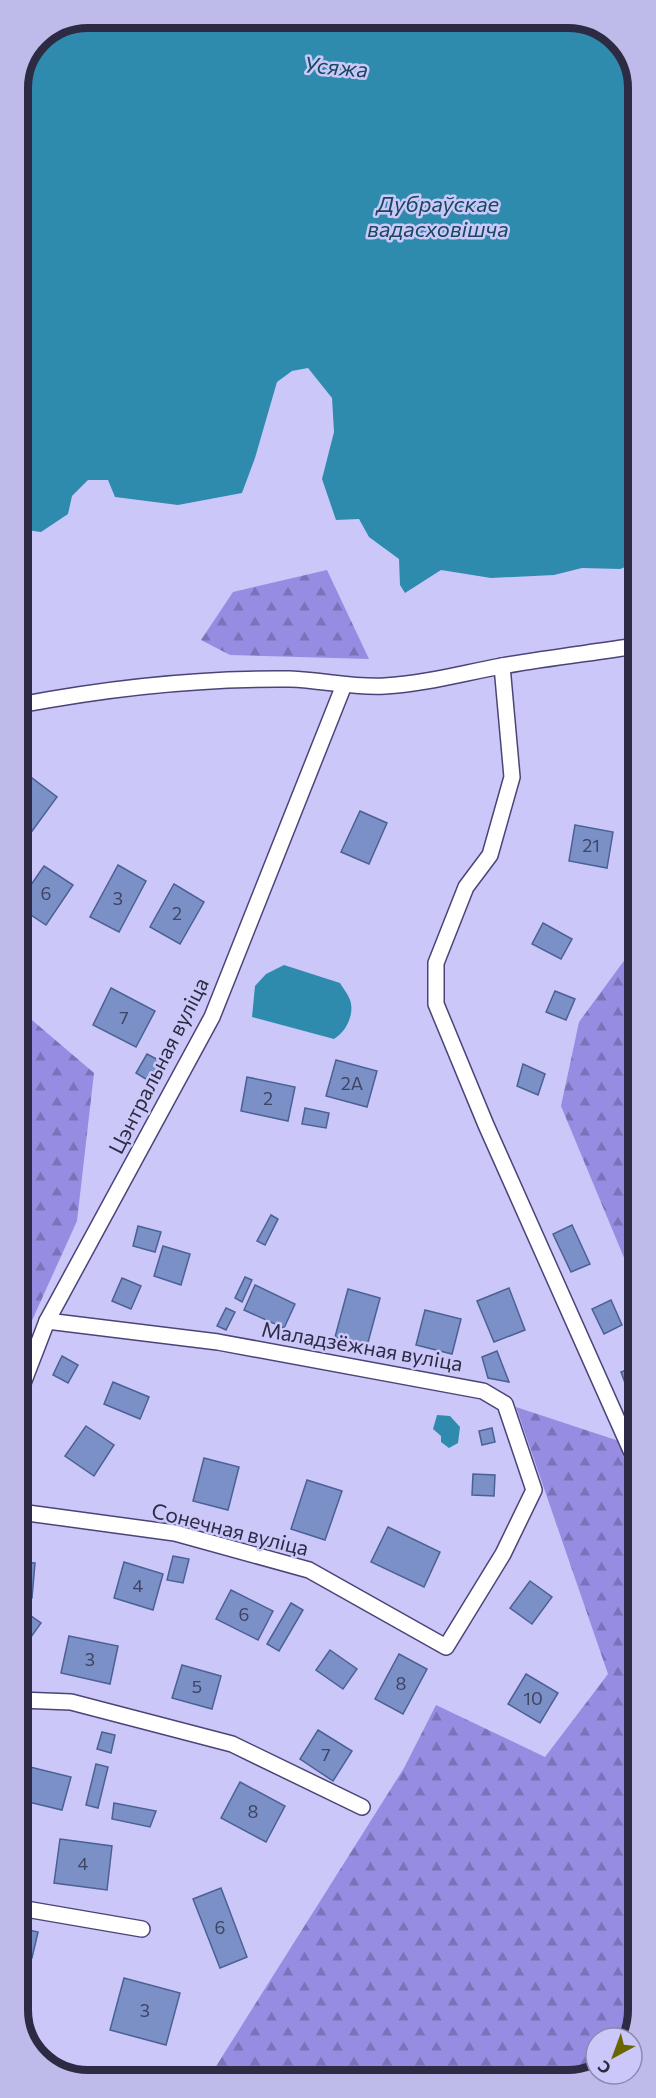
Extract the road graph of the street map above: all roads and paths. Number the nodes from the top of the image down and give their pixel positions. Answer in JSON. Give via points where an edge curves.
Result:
{"nodes":[{"id":1,"x":628,"y":647,"type":"edge"},
{"id":2,"x":502,"y":666,"type":"junction"},
{"id":3,"x":344,"y":685,"type":"junction"},
{"id":4,"x":28,"y":704,"type":"edge"},
{"id":5,"x":47,"y":1321,"type":"junction"},
{"id":6,"x":28,"y":1370,"type":"edge"},
{"id":7,"x":628,"y":1442,"type":"edge"},
{"id":8,"x":28,"y":1513,"type":"edge"},
{"id":9,"x":503,"y":1554,"type":"joint"},
{"id":10,"x":28,"y":1700,"type":"edge"},
{"id":11,"x":362,"y":1807,"type":"dead end"},
{"id":12,"x":28,"y":1909,"type":"edge"},
{"id":13,"x":142,"y":1929,"type":"dead end"}],
"edges":[{"from":1,"to":2,"type":"street"},
{"from":2,"to":3,"type":"street","via":[[427,681]]},
{"from":2,"to":7,"type":"street","via":[[513,777],[490,855],[466,887],[436,963],[436,1004]]},
{"from":3,"to":4,"type":"street","via":[[218,680],[96,692]]},
{"from":3,"to":5,"type":"street","name":"Цэнтральная вуліца","via":[[212,1017]]},
{"from":5,"to":6,"type":"street","name":"Цэнтральная вуліца"},
{"from":5,"to":9,"type":"street","name":"Маладзёжная вуліца","via":[[219,1342],[483,1391],[505,1404],[534,1490]]},
{"from":8,"to":9,"type":"street","name":"Сонечная вуліца","via":[[175,1533],[309,1570],[446,1647]]},
{"from":10,"to":11,"type":"street","via":[[71,1702],[232,1744]]},
{"from":12,"to":13,"type":"street"}]}
